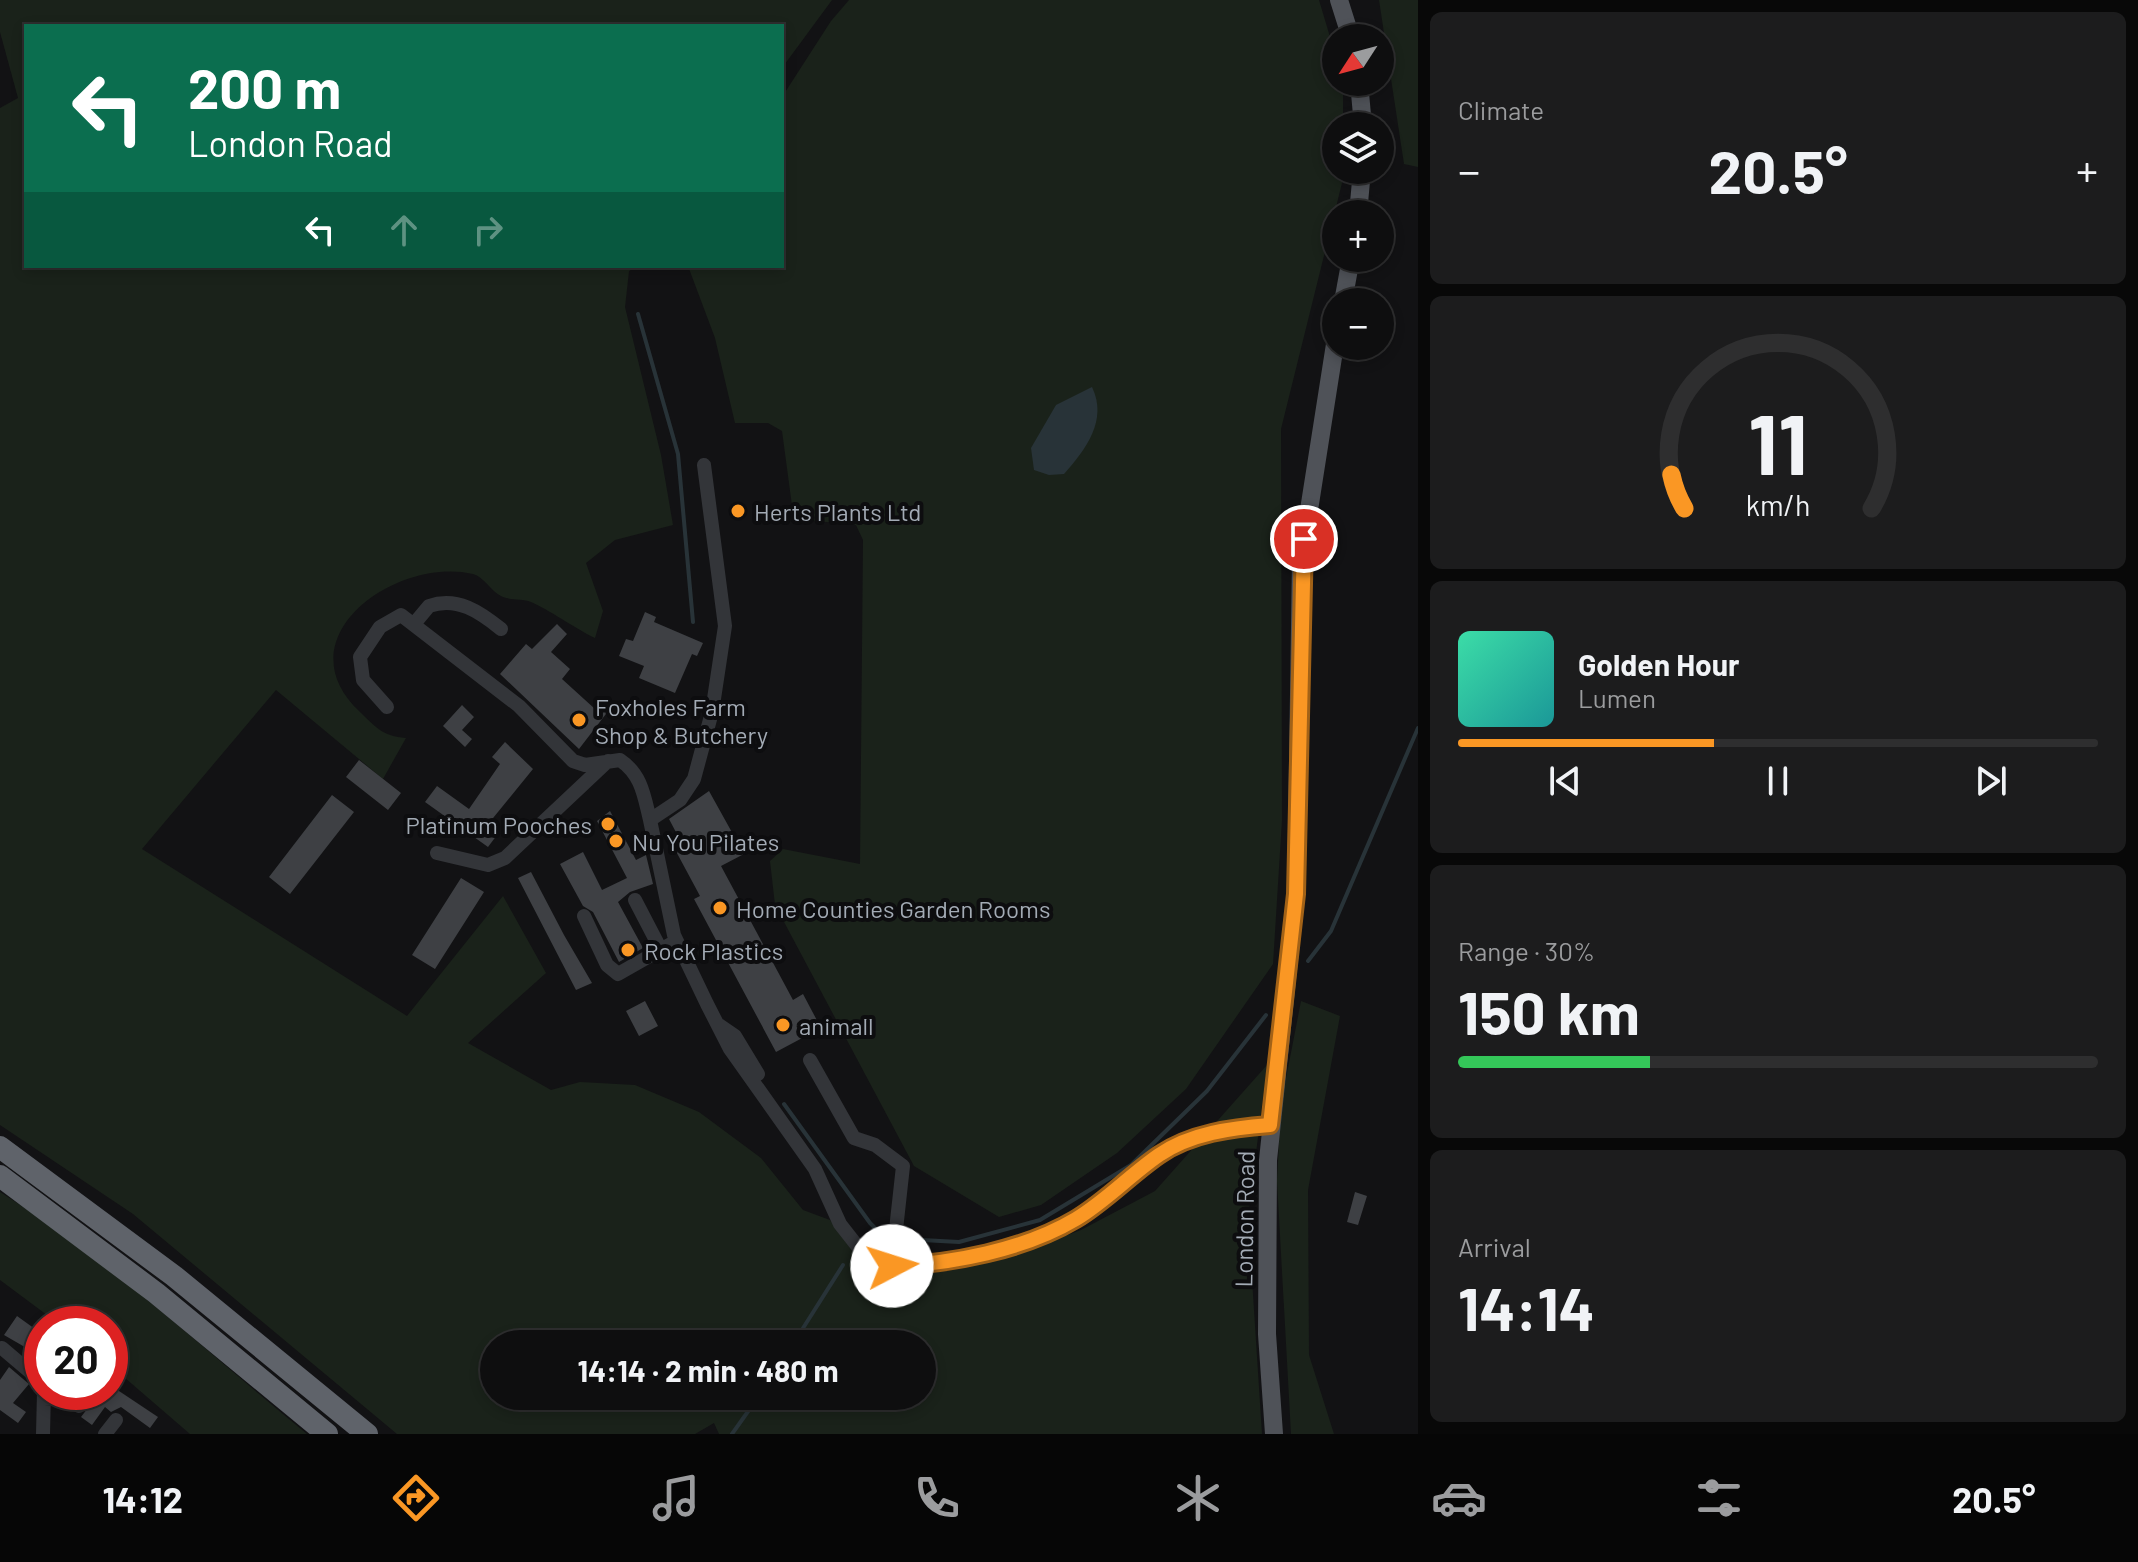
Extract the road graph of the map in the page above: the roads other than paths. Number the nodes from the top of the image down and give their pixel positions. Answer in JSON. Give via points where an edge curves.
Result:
{"nodes":[{"id":1,"x":1339,"y":0,"type":"edge"},
{"id":2,"x":1347,"y":24,"type":"edge"},
{"id":3,"x":1333,"y":360,"type":"edge"},
{"id":4,"x":704,"y":465,"type":"dead end"},
{"id":5,"x":414,"y":624,"type":"junction"},
{"id":6,"x":501,"y":629,"type":"dead end"},
{"id":7,"x":387,"y":707,"type":"dead end"},
{"id":8,"x":608,"y":761,"type":"junction"},
{"id":9,"x":650,"y":820,"type":"junction"},
{"id":10,"x":437,"y":853,"type":"dead end"},
{"id":11,"x":635,"y":900,"type":"dead end"},
{"id":12,"x":584,"y":916,"type":"dead end"},
{"id":13,"x":676,"y":941,"type":"junction"},
{"id":14,"x":661,"y":950,"type":"junction"},
{"id":15,"x":810,"y":1060,"type":"dead end"},
{"id":16,"x":1270,"y":1125,"type":"junction"},
{"id":17,"x":0,"y":1147,"type":"edge"},
{"id":18,"x":0,"y":1176,"type":"edge"},
{"id":19,"x":892,"y":1266,"type":"junction"},
{"id":20,"x":2,"y":1348,"type":"edge"},
{"id":21,"x":24,"y":1367,"type":"edge"},
{"id":22,"x":44,"y":1410,"type":"edge"},
{"id":23,"x":116,"y":1420,"type":"dead end"},
{"id":24,"x":43,"y":1434,"type":"edge"},
{"id":25,"x":105,"y":1434,"type":"edge"},
{"id":26,"x":327,"y":1434,"type":"edge"},
{"id":27,"x":367,"y":1434,"type":"edge"},
{"id":28,"x":1274,"y":1434,"type":"edge"}],
"edges":[{"from":1,"to":2,"type":"main road"},
{"from":3,"to":16,"type":"main road","name":"London Road","via":[[1301,561],[1296,894]]},
{"from":4,"to":9,"type":"street","via":[[725,626],[712,712],[694,779],[680,800]]},
{"from":5,"to":6,"type":"street","via":[[429,606],[454,603]]},
{"from":5,"to":7,"type":"street","via":[[401,615],[392,618],[360,657],[363,680]]},
{"from":5,"to":8,"type":"street","via":[[519,706],[573,761]]},
{"from":8,"to":9,"type":"street","via":[[620,760],[632,768]]},
{"from":8,"to":10,"type":"street","via":[[505,858],[488,865]]},
{"from":9,"to":13,"type":"street"},
{"from":11,"to":14,"type":"street"},
{"from":12,"to":14,"type":"street","via":[[607,965],[618,974]]},
{"from":13,"to":14,"type":"street"},
{"from":13,"to":19,"type":"street","via":[[717,1024],[815,1169],[849,1238],[862,1252]]},
{"from":15,"to":19,"type":"street","via":[[854,1138],[875,1145],[903,1166]]},
{"from":16,"to":19,"type":"street","via":[[1217,1130],[1161,1153],[1074,1220],[1012,1246]]},
{"from":16,"to":28,"type":"main road","name":"London Road","via":[[1266,1320]]},
{"from":17,"to":27,"type":"highway","via":[[174,1276]]},
{"from":18,"to":26,"type":"highway","via":[[156,1293]]},
{"from":20,"to":21,"type":"street"},
{"from":22,"to":24,"type":"street"},
{"from":23,"to":25,"type":"street"}]}
